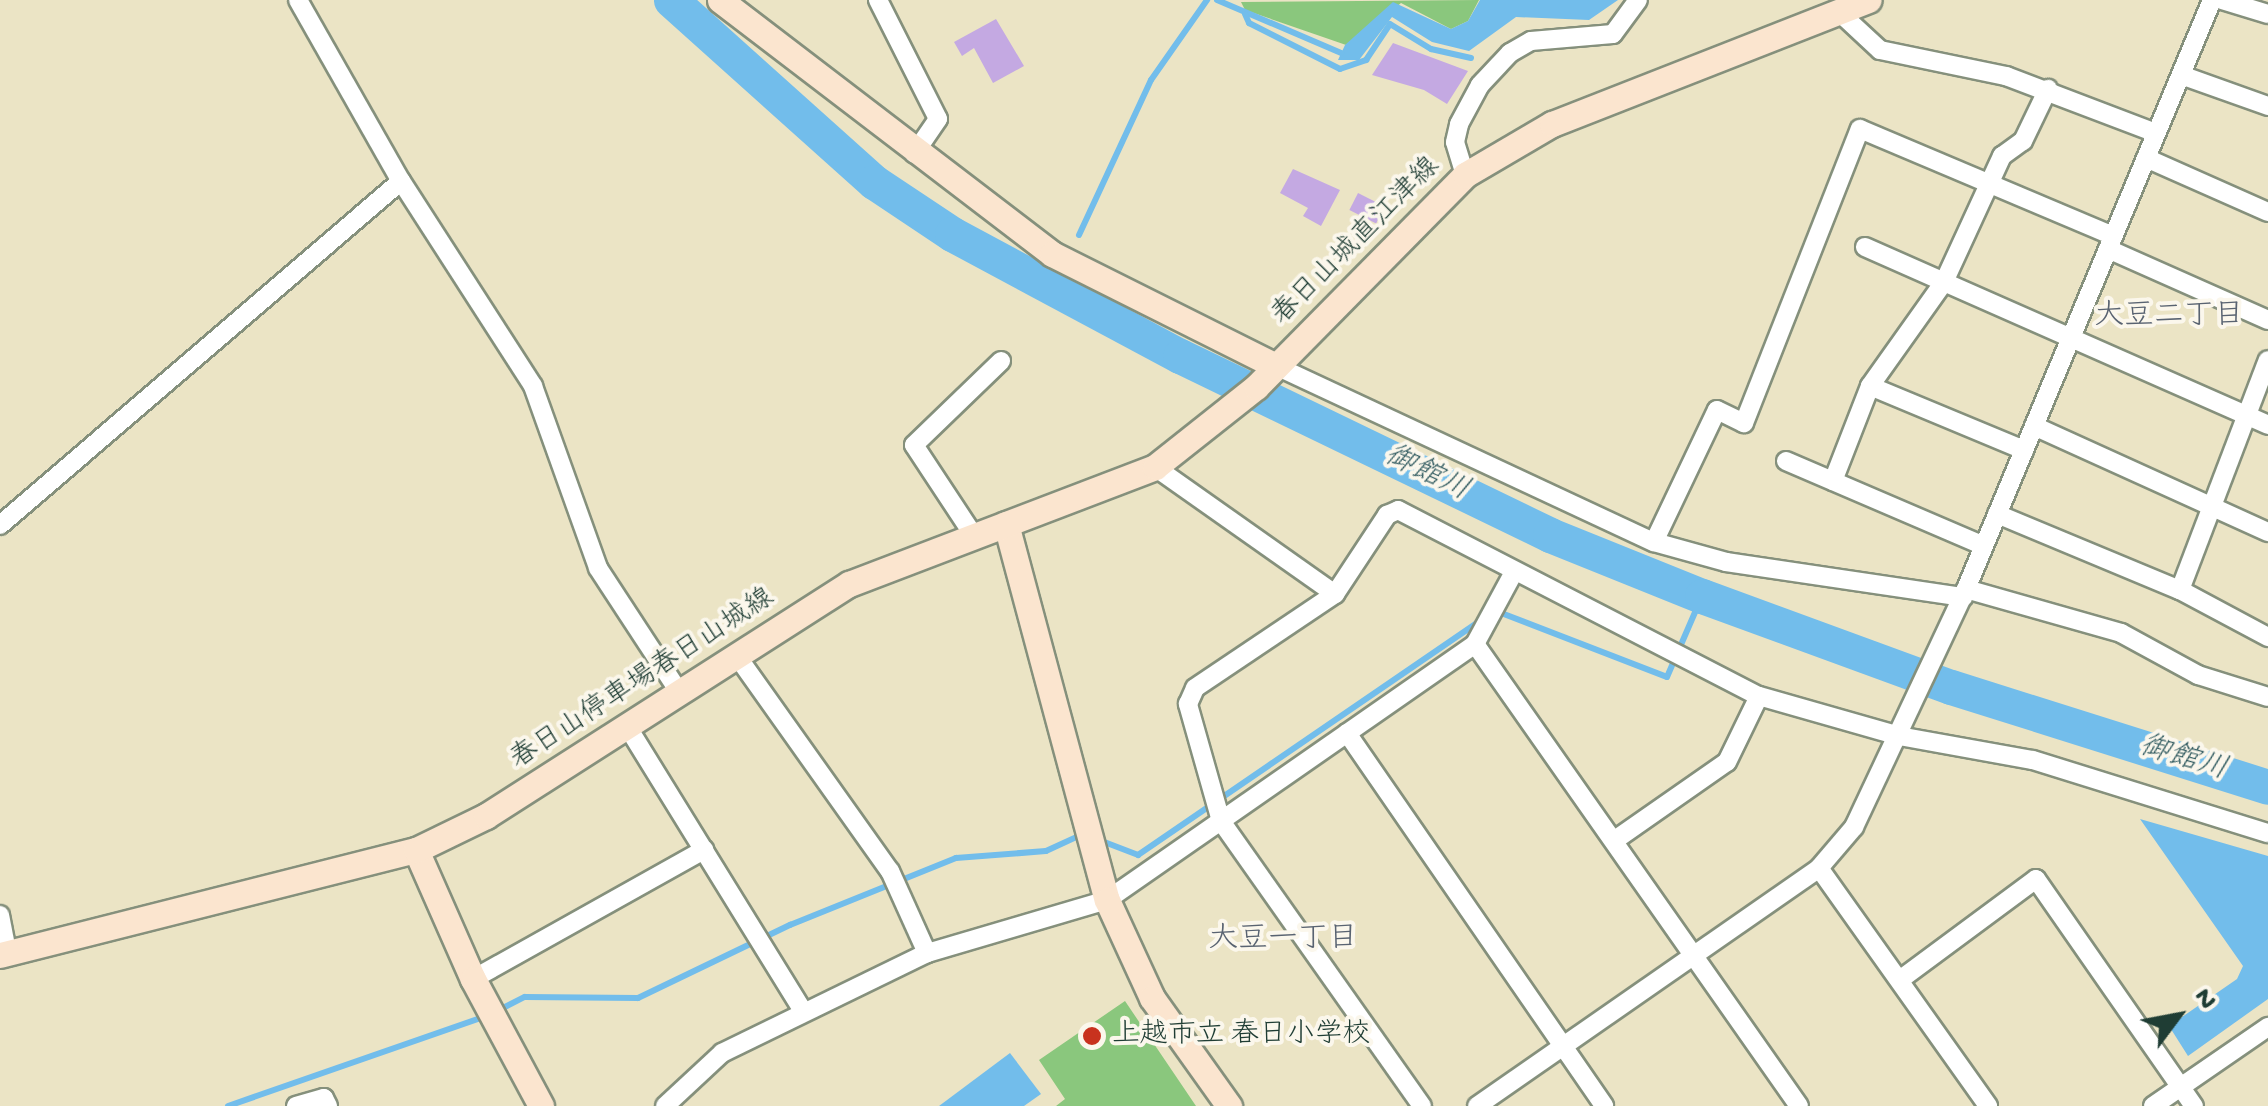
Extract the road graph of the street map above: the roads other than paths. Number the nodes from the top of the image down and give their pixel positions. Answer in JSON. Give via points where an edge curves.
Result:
{"nodes":[{"id":1,"x":298,"y":0,"type":"edge"},
{"id":2,"x":720,"y":0,"type":"edge"},
{"id":3,"x":878,"y":0,"type":"edge"},
{"id":4,"x":1638,"y":0,"type":"edge"},
{"id":5,"x":1869,"y":0,"type":"edge"},
{"id":6,"x":2212,"y":0,"type":"edge"},
{"id":7,"x":2222,"y":0,"type":"edge"},
{"id":8,"x":1839,"y":12,"type":"junction"},
{"id":9,"x":2268,"y":14,"type":"edge"},
{"id":10,"x":2181,"y":75,"type":"junction"},
{"id":11,"x":2048,"y":89,"type":"junction"},
{"id":12,"x":2268,"y":106,"type":"edge"},
{"id":13,"x":2156,"y":133,"type":"junction"},
{"id":14,"x":914,"y":154,"type":"junction"},
{"id":15,"x":2146,"y":158,"type":"junction"},
{"id":16,"x":1465,"y":175,"type":"junction"},
{"id":17,"x":400,"y":181,"type":"junction"},
{"id":18,"x":1994,"y":183,"type":"junction"},
{"id":19,"x":2268,"y":212,"type":"edge"},
{"id":20,"x":2111,"y":243,"type":"junction"},
{"id":21,"x":1866,"y":248,"type":"dead end"},
{"id":22,"x":1944,"y":282,"type":"junction"},
{"id":23,"x":2268,"y":320,"type":"edge"},
{"id":24,"x":2070,"y":340,"type":"junction"},
{"id":25,"x":2268,"y":360,"type":"edge"},
{"id":26,"x":1001,"y":361,"type":"dead end"},
{"id":27,"x":1276,"y":366,"type":"junction"},
{"id":28,"x":1870,"y":386,"type":"junction"},
{"id":29,"x":2247,"y":416,"type":"junction"},
{"id":30,"x":2268,"y":425,"type":"edge"},
{"id":31,"x":2034,"y":426,"type":"junction"},
{"id":32,"x":2024,"y":450,"type":"junction"},
{"id":33,"x":1786,"y":460,"type":"dead end"},
{"id":34,"x":1155,"y":467,"type":"junction"},
{"id":35,"x":1833,"y":481,"type":"junction"},
{"id":36,"x":2212,"y":507,"type":"junction"},
{"id":37,"x":1998,"y":514,"type":"junction"},
{"id":38,"x":1006,"y":524,"type":"junction"},
{"id":39,"x":0,"y":525,"type":"edge"},
{"id":40,"x":2268,"y":532,"type":"edge"},
{"id":41,"x":974,"y":536,"type":"junction"},
{"id":42,"x":1654,"y":542,"type":"junction"},
{"id":43,"x":1984,"y":546,"type":"junction"},
{"id":44,"x":1514,"y":572,"type":"junction"},
{"id":45,"x":2180,"y":590,"type":"junction"},
{"id":46,"x":1965,"y":593,"type":"junction"},
{"id":47,"x":1336,"y":594,"type":"junction"},
{"id":48,"x":2268,"y":638,"type":"edge"},
{"id":49,"x":1475,"y":644,"type":"junction"},
{"id":50,"x":738,"y":656,"type":"junction"},
{"id":51,"x":678,"y":692,"type":"junction"},
{"id":52,"x":1759,"y":696,"type":"junction"},
{"id":53,"x":2268,"y":697,"type":"edge"},
{"id":54,"x":627,"y":726,"type":"junction"},
{"id":55,"x":1347,"y":733,"type":"junction"},
{"id":56,"x":1899,"y":736,"type":"junction"},
{"id":57,"x":1221,"y":821,"type":"junction"},
{"id":58,"x":2268,"y":833,"type":"edge"},
{"id":59,"x":1616,"y":840,"type":"junction"},
{"id":60,"x":416,"y":850,"type":"junction"},
{"id":61,"x":704,"y":850,"type":"junction"},
{"id":62,"x":1818,"y":868,"type":"junction"},
{"id":63,"x":1107,"y":900,"type":"junction"},
{"id":64,"x":0,"y":914,"type":"edge"},
{"id":65,"x":927,"y":953,"type":"junction"},
{"id":66,"x":3,"y":954,"type":"edge"},
{"id":67,"x":1693,"y":954,"type":"junction"},
{"id":68,"x":473,"y":979,"type":"junction"},
{"id":69,"x":1901,"y":979,"type":"junction"},
{"id":70,"x":804,"y":1012,"type":"junction"},
{"id":71,"x":2268,"y":1027,"type":"edge"},
{"id":72,"x":1563,"y":1047,"type":"junction"},
{"id":73,"x":2180,"y":1086,"type":"junction"},
{"id":74,"x":296,"y":1106,"type":"edge"},
{"id":75,"x":328,"y":1106,"type":"edge"},
{"id":76,"x":541,"y":1106,"type":"edge"},
{"id":77,"x":665,"y":1106,"type":"edge"},
{"id":78,"x":1229,"y":1106,"type":"edge"},
{"id":79,"x":1422,"y":1106,"type":"edge"},
{"id":80,"x":1478,"y":1106,"type":"edge"},
{"id":81,"x":1604,"y":1106,"type":"edge"},
{"id":82,"x":1799,"y":1106,"type":"edge"},
{"id":83,"x":1988,"y":1106,"type":"edge"},
{"id":84,"x":2153,"y":1106,"type":"edge"},
{"id":85,"x":2194,"y":1106,"type":"edge"}],
"edges":[{"from":1,"to":17,"type":"street"},
{"from":2,"to":14,"type":"main road"},
{"from":3,"to":14,"type":"street","via":[[938,119]]},
{"from":4,"to":16,"type":"street","via":[[1613,34],[1531,41],[1510,53],[1480,85],[1458,124],[1455,142]]},
{"from":5,"to":8,"type":"main road","name":"春日山城直江津線"},
{"from":6,"to":10,"type":"street"},
{"from":7,"to":9,"type":"street"},
{"from":8,"to":11,"type":"street","via":[[1880,50]]},
{"from":8,"to":16,"type":"main road","name":"春日山城直江津線","via":[[1552,124]]},
{"from":10,"to":12,"type":"street"},
{"from":10,"to":13,"type":"street"},
{"from":11,"to":13,"type":"street"},
{"from":11,"to":18,"type":"street","via":[[2024,141],[2002,156]]},
{"from":13,"to":15,"type":"street"},
{"from":14,"to":27,"type":"main road","via":[[1052,254]]},
{"from":15,"to":19,"type":"street"},
{"from":15,"to":20,"type":"street"},
{"from":16,"to":27,"type":"main road","name":"春日山城直江津線"},
{"from":17,"to":39,"type":"street"},
{"from":17,"to":51,"type":"street","via":[[532,386],[598,568]]},
{"from":18,"to":20,"type":"street"},
{"from":18,"to":22,"type":"street"},
{"from":18,"to":42,"type":"street","via":[[1860,128],[1744,423],[1717,410]]},
{"from":20,"to":23,"type":"street"},
{"from":20,"to":24,"type":"street"},
{"from":21,"to":22,"type":"street"},
{"from":22,"to":24,"type":"street"},
{"from":22,"to":28,"type":"street"},
{"from":24,"to":29,"type":"street"},
{"from":24,"to":31,"type":"street"},
{"from":25,"to":29,"type":"street"},
{"from":26,"to":41,"type":"street","via":[[914,445]]},
{"from":27,"to":34,"type":"main road","name":"春日山停車場春日山城線","via":[[1209,430]]},
{"from":27,"to":42,"type":"street"},
{"from":28,"to":32,"type":"street"},
{"from":28,"to":35,"type":"street"},
{"from":29,"to":30,"type":"street"},
{"from":29,"to":36,"type":"street"},
{"from":31,"to":32,"type":"street"},
{"from":31,"to":36,"type":"street"},
{"from":32,"to":37,"type":"street"},
{"from":33,"to":35,"type":"street"},
{"from":34,"to":38,"type":"main road","name":"春日山停車場春日山城線"},
{"from":34,"to":47,"type":"street"},
{"from":35,"to":43,"type":"street"},
{"from":36,"to":40,"type":"street"},
{"from":36,"to":45,"type":"street"},
{"from":37,"to":43,"type":"street"},
{"from":37,"to":45,"type":"street"},
{"from":38,"to":41,"type":"main road","name":"春日山停車場春日山城線"},
{"from":38,"to":63,"type":"main road"},
{"from":41,"to":50,"type":"main road","name":"春日山停車場春日山城線","via":[[848,584]]},
{"from":42,"to":46,"type":"street","via":[[1726,562]]},
{"from":43,"to":46,"type":"street"},
{"from":44,"to":47,"type":"street","via":[[1398,510],[1387,515]]},
{"from":44,"to":49,"type":"street"},
{"from":44,"to":52,"type":"street"},
{"from":45,"to":48,"type":"street"},
{"from":46,"to":53,"type":"street","via":[[2121,633],[2198,674]]},
{"from":46,"to":56,"type":"street"},
{"from":47,"to":57,"type":"street","via":[[1195,688],[1188,704]]},
{"from":49,"to":55,"type":"street"},
{"from":49,"to":59,"type":"street"},
{"from":50,"to":51,"type":"main road","name":"春日山停車場春日山城線"},
{"from":50,"to":65,"type":"street","via":[[890,871]]},
{"from":51,"to":54,"type":"main road","name":"春日山停車場春日山城線"},
{"from":52,"to":56,"type":"street"},
{"from":52,"to":59,"type":"street","via":[[1727,762]]},
{"from":54,"to":60,"type":"main road","name":"春日山停車場春日山城線","via":[[486,816]]},
{"from":54,"to":61,"type":"street"},
{"from":55,"to":57,"type":"street"},
{"from":55,"to":72,"type":"street"},
{"from":56,"to":58,"type":"street","via":[[2033,760]]},
{"from":56,"to":62,"type":"street","via":[[1854,827]]},
{"from":57,"to":63,"type":"street"},
{"from":57,"to":79,"type":"street"},
{"from":59,"to":67,"type":"street"},
{"from":60,"to":66,"type":"main road","name":"春日山停車場春日山城線"},
{"from":60,"to":68,"type":"main road"},
{"from":61,"to":68,"type":"street"},
{"from":61,"to":70,"type":"street"},
{"from":62,"to":67,"type":"street"},
{"from":62,"to":69,"type":"street"},
{"from":63,"to":65,"type":"street"},
{"from":63,"to":78,"type":"main road","via":[[1152,998]]},
{"from":64,"to":66,"type":"street"},
{"from":65,"to":70,"type":"street"},
{"from":67,"to":72,"type":"street"},
{"from":67,"to":82,"type":"street"},
{"from":68,"to":76,"type":"main road"},
{"from":69,"to":73,"type":"street","via":[[2036,880]]},
{"from":69,"to":83,"type":"street"},
{"from":70,"to":77,"type":"street","via":[[722,1053]]},
{"from":71,"to":73,"type":"street"},
{"from":72,"to":80,"type":"street"},
{"from":72,"to":81,"type":"street"},
{"from":73,"to":84,"type":"street"},
{"from":73,"to":85,"type":"street"},
{"from":74,"to":75,"type":"street","via":[[324,1098]]}]}
